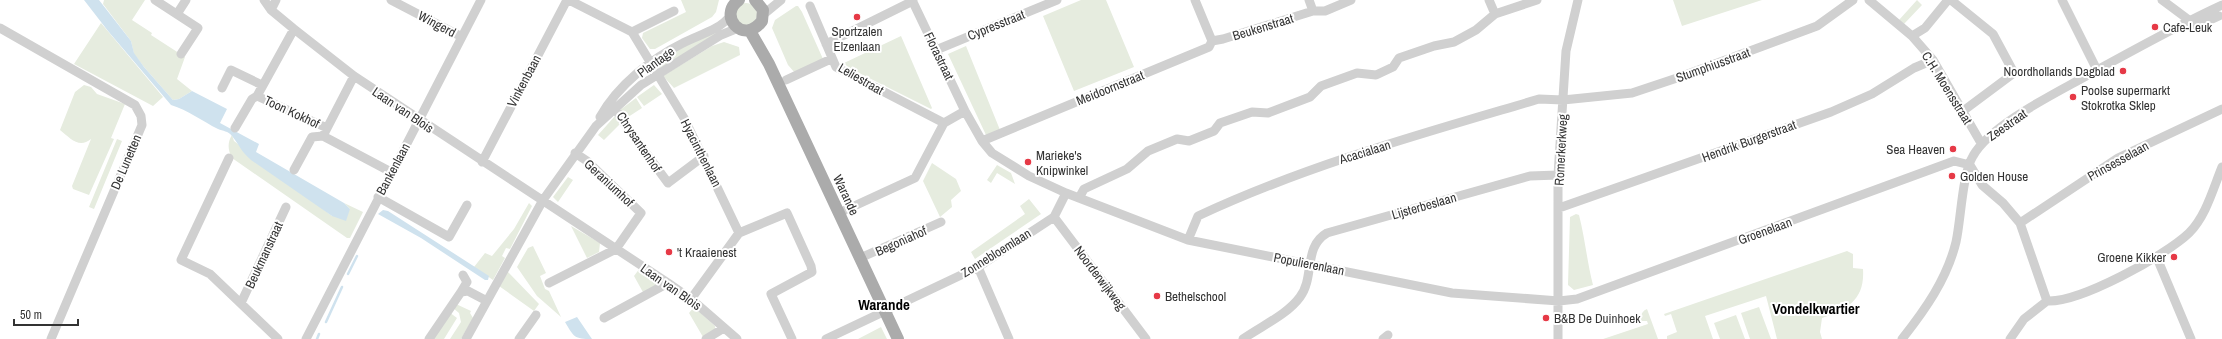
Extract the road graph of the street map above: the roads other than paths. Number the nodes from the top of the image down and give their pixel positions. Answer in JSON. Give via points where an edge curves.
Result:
{"nodes":[{"id":1,"x":155,"y":0,"type":"edge"},
{"id":2,"x":186,"y":0,"type":"edge"},
{"id":3,"x":264,"y":0,"type":"edge"},
{"id":4,"x":276,"y":0,"type":"edge"},
{"id":5,"x":391,"y":0,"type":"edge"},
{"id":6,"x":481,"y":0,"type":"edge"},
{"id":7,"x":568,"y":0,"type":"edge"},
{"id":8,"x":780,"y":0,"type":"edge"},
{"id":9,"x":1057,"y":0,"type":"edge"},
{"id":10,"x":1196,"y":0,"type":"edge"},
{"id":11,"x":1309,"y":0,"type":"edge"},
{"id":12,"x":1351,"y":0,"type":"edge"},
{"id":13,"x":1489,"y":0,"type":"edge"},
{"id":14,"x":1537,"y":0,"type":"edge"},
{"id":15,"x":1578,"y":0,"type":"edge"},
{"id":16,"x":1853,"y":0,"type":"edge"},
{"id":17,"x":1869,"y":0,"type":"edge"},
{"id":18,"x":1948,"y":0,"type":"edge"},
{"id":19,"x":1951,"y":0,"type":"edge"},
{"id":20,"x":2062,"y":0,"type":"edge"},
{"id":21,"x":2162,"y":0,"type":"edge"},
{"id":22,"x":736,"y":1,"type":"edge"},
{"id":23,"x":760,"y":1,"type":"edge"},
{"id":24,"x":913,"y":1,"type":"edge"},
{"id":25,"x":2222,"y":5,"type":"edge"},
{"id":26,"x":810,"y":6,"type":"dead end"},
{"id":27,"x":271,"y":10,"type":"junction"},
{"id":28,"x":674,"y":11,"type":"dead end"},
{"id":29,"x":1313,"y":11,"type":"junction"},
{"id":30,"x":177,"y":14,"type":"junction"},
{"id":31,"x":764,"y":14,"type":"junction"},
{"id":32,"x":1495,"y":14,"type":"junction"},
{"id":33,"x":2218,"y":15,"type":"edge"},
{"id":34,"x":730,"y":16,"type":"junction"},
{"id":35,"x":2189,"y":20,"type":"junction"},
{"id":36,"x":0,"y":28,"type":"edge"},
{"id":37,"x":294,"y":29,"type":"junction"},
{"id":38,"x":749,"y":29,"type":"junction"},
{"id":39,"x":632,"y":32,"type":"junction"},
{"id":40,"x":1912,"y":36,"type":"junction"},
{"id":41,"x":462,"y":37,"type":"junction"},
{"id":42,"x":1212,"y":41,"type":"junction"},
{"id":43,"x":826,"y":44,"type":"junction"},
{"id":44,"x":936,"y":50,"type":"junction"},
{"id":45,"x":181,"y":54,"type":"dead end"},
{"id":46,"x":831,"y":59,"type":"junction"},
{"id":47,"x":1933,"y":60,"type":"junction"},
{"id":48,"x":650,"y":64,"type":"junction"},
{"id":49,"x":2097,"y":70,"type":"junction"},
{"id":50,"x":658,"y":74,"type":"junction"},
{"id":51,"x":354,"y":76,"type":"junction"},
{"id":52,"x":786,"y":80,"type":"dead end"},
{"id":53,"x":262,"y":85,"type":"junction"},
{"id":54,"x":222,"y":88,"type":"dead end"},
{"id":55,"x":257,"y":96,"type":"junction"},
{"id":56,"x":1563,"y":100,"type":"junction"},
{"id":57,"x":613,"y":103,"type":"junction"},
{"id":58,"x":2222,"y":109,"type":"edge"},
{"id":59,"x":965,"y":111,"type":"junction"},
{"id":60,"x":1963,"y":111,"type":"junction"},
{"id":61,"x":419,"y":120,"type":"junction"},
{"id":62,"x":944,"y":123,"type":"junction"},
{"id":63,"x":235,"y":128,"type":"dead end"},
{"id":64,"x":325,"y":132,"type":"junction"},
{"id":65,"x":982,"y":142,"type":"junction"},
{"id":66,"x":1981,"y":144,"type":"junction"},
{"id":67,"x":575,"y":153,"type":"junction"},
{"id":68,"x":704,"y":156,"type":"junction"},
{"id":69,"x":229,"y":158,"type":"dead end"},
{"id":70,"x":482,"y":162,"type":"junction"},
{"id":71,"x":1970,"y":165,"type":"junction"},
{"id":72,"x":2222,"y":167,"type":"edge"},
{"id":73,"x":294,"y":170,"type":"dead end"},
{"id":74,"x":391,"y":172,"type":"junction"},
{"id":75,"x":1558,"y":175,"type":"junction"},
{"id":76,"x":1066,"y":193,"type":"junction"},
{"id":77,"x":378,"y":197,"type":"junction"},
{"id":78,"x":1079,"y":198,"type":"junction"},
{"id":79,"x":543,"y":200,"type":"junction"},
{"id":80,"x":467,"y":205,"type":"dead end"},
{"id":81,"x":286,"y":207,"type":"dead end"},
{"id":82,"x":1559,"y":208,"type":"junction"},
{"id":83,"x":839,"y":213,"type":"junction"},
{"id":84,"x":1054,"y":217,"type":"junction"},
{"id":85,"x":941,"y":222,"type":"dead end"},
{"id":86,"x":2020,"y":223,"type":"junction"},
{"id":87,"x":739,"y":233,"type":"junction"},
{"id":88,"x":1188,"y":240,"type":"junction"},
{"id":89,"x":616,"y":249,"type":"junction"},
{"id":90,"x":860,"y":258,"type":"junction"},
{"id":91,"x":2157,"y":258,"type":"junction"},
{"id":92,"x":1310,"y":265,"type":"junction"},
{"id":93,"x":978,"y":267,"type":"junction"},
{"id":94,"x":463,"y":275,"type":"dead end"},
{"id":95,"x":549,"y":283,"type":"dead end"},
{"id":96,"x":668,"y":283,"type":"junction"},
{"id":97,"x":461,"y":292,"type":"junction"},
{"id":98,"x":691,"y":299,"type":"junction"},
{"id":99,"x":487,"y":301,"type":"junction"},
{"id":100,"x":1559,"y":301,"type":"junction"},
{"id":101,"x":2046,"y":301,"type":"junction"},
{"id":102,"x":241,"y":303,"type":"junction"},
{"id":103,"x":884,"y":312,"type":"junction"},
{"id":104,"x":536,"y":314,"type":"dead end"},
{"id":105,"x":604,"y":318,"type":"dead end"},
{"id":106,"x":724,"y":328,"type":"junction"},
{"id":107,"x":469,"y":338,"type":"edge"},
{"id":108,"x":51,"y":339,"type":"edge"},
{"id":109,"x":278,"y":339,"type":"edge"},
{"id":110,"x":306,"y":339,"type":"edge"},
{"id":111,"x":429,"y":339,"type":"edge"},
{"id":112,"x":519,"y":339,"type":"edge"},
{"id":113,"x":706,"y":339,"type":"edge"},
{"id":114,"x":737,"y":339,"type":"edge"},
{"id":115,"x":792,"y":339,"type":"edge"},
{"id":116,"x":826,"y":339,"type":"edge"},
{"id":117,"x":898,"y":339,"type":"edge"},
{"id":118,"x":1009,"y":339,"type":"edge"},
{"id":119,"x":1146,"y":339,"type":"edge"},
{"id":120,"x":1243,"y":339,"type":"edge"},
{"id":121,"x":1558,"y":339,"type":"edge"},
{"id":122,"x":1902,"y":339,"type":"edge"},
{"id":123,"x":2010,"y":339,"type":"edge"},
{"id":124,"x":2191,"y":339,"type":"edge"}],
"edges":[{"from":1,"to":30,"type":"street"},
{"from":2,"to":30,"type":"street"},
{"from":3,"to":27,"type":"street","name":"Laan van Blois"},
{"from":4,"to":27,"type":"street"},
{"from":5,"to":41,"type":"street","name":"Wingerd"},
{"from":6,"to":41,"type":"street","name":"Bankenlaan"},
{"from":7,"to":39,"type":"street"},
{"from":7,"to":70,"type":"street","name":"Vinkenbaan"},
{"from":8,"to":31,"type":"street"},
{"from":9,"to":44,"type":"street","name":"Cypresstraat"},
{"from":10,"to":42,"type":"street"},
{"from":11,"to":29,"type":"street"},
{"from":12,"to":29,"type":"street","name":"Beukenstraat","via":[[1325,11]]},
{"from":13,"to":32,"type":"street"},
{"from":14,"to":32,"type":"street"},
{"from":15,"to":56,"type":"street","name":"Romerkerkweg","via":[[1566,52]]},
{"from":16,"to":56,"type":"street","name":"Stumphiusstraat","via":[[1817,26],[1677,78],[1632,93]]},
{"from":17,"to":40,"type":"street","name":"C.H. Moensstraat"},
{"from":18,"to":40,"type":"street","via":[[1924,28]]},
{"from":19,"to":60,"type":"street","via":[[1993,34],[2014,72]]},
{"from":20,"to":49,"type":"street"},
{"from":21,"to":35,"type":"street"},
{"from":22,"to":34,"type":"main road"},
{"from":23,"to":31,"type":"main road"},
{"from":24,"to":43,"type":"street"},
{"from":24,"to":44,"type":"street","name":"Florastraat"},
{"from":25,"to":33,"type":"street"},
{"from":26,"to":43,"type":"street","name":"Leliestraat"},
{"from":27,"to":37,"type":"street","name":"Laan van Blois"},
{"from":28,"to":39,"type":"street"},
{"from":29,"to":42,"type":"street","name":"Beukenstraat"},
{"from":30,"to":45,"type":"street","via":[[198,28]]},
{"from":31,"to":38,"type":"main road","via":[[762,21]]},
{"from":32,"to":78,"type":"street","via":[[1476,30],[1454,42],[1399,58],[1393,67],[1376,75],[1357,73],[1321,86],[1310,97],[1268,113],[1252,112],[1220,122],[1214,131],[1189,141],[1177,139],[1148,151],[1127,168],[1084,189]]},
{"from":33,"to":35,"type":"street","via":[[2197,26]]},
{"from":34,"to":38,"type":"main road","name":"Warande"},
{"from":34,"to":48,"type":"street","name":"Plantage","via":[[721,24],[667,52]]},
{"from":35,"to":49,"type":"street","name":"Zeestraat"},
{"from":36,"to":108,"type":"street","name":"De Lunetten","via":[[135,105],[141,116],[142,125]]},
{"from":37,"to":51,"type":"street","name":"Laan van Blois"},
{"from":37,"to":53,"type":"street"},
{"from":38,"to":50,"type":"street","name":"Plantage","via":[[721,35]]},
{"from":38,"to":83,"type":"main road","name":"Warande","via":[[770,64]]},
{"from":39,"to":48,"type":"street","name":"Hyacinthenlaan"},
{"from":40,"to":47,"type":"street","name":"C.H. Moensstraat"},
{"from":41,"to":61,"type":"street","name":"Bankenlaan"},
{"from":42,"to":65,"type":"street","name":"Meidoornstraat","via":[[1209,47]]},
{"from":43,"to":46,"type":"street","name":"Leliestraat"},
{"from":44,"to":59,"type":"street","name":"Florastraat"},
{"from":46,"to":52,"type":"street"},
{"from":46,"to":62,"type":"street","name":"Leliestraat","via":[[836,67]]},
{"from":47,"to":60,"type":"street","name":"C.H. Moensstraat"},
{"from":47,"to":82,"type":"street","name":"Hendrik Burgerstraat","via":[[1914,68],[1872,94],[1831,112]]},
{"from":48,"to":50,"type":"street","name":"Hyacinthenlaan"},
{"from":48,"to":57,"type":"street","name":"Plantage"},
{"from":49,"to":66,"type":"street","name":"Zeestraat","via":[[2028,110]]},
{"from":50,"to":57,"type":"street","name":"Plantage"},
{"from":50,"to":68,"type":"street","name":"Hyacinthenlaan"},
{"from":51,"to":61,"type":"street","name":"Laan van Blois"},
{"from":51,"to":64,"type":"street","name":"Toon Kokhof"},
{"from":53,"to":54,"type":"street","via":[[231,70]]},
{"from":53,"to":55,"type":"street"},
{"from":55,"to":63,"type":"street","via":[[252,99]]},
{"from":55,"to":64,"type":"street","name":"Toon Kokhof"},
{"from":56,"to":75,"type":"street","name":"Romerkerkweg"},
{"from":56,"to":88,"type":"street","name":"Acacialaan","via":[[1539,99],[1299,173],[1198,216]]},
{"from":57,"to":67,"type":"street","name":"Plantage"},
{"from":57,"to":68,"type":"street","name":"Chrysantenhof","via":[[624,123],[668,183]]},
{"from":58,"to":86,"type":"street","name":"Prinsesselaan","via":[[2118,158]]},
{"from":59,"to":62,"type":"street"},
{"from":59,"to":65,"type":"street","name":"Florastraat"},
{"from":60,"to":66,"type":"street","name":"C.H. Moensstraat"},
{"from":61,"to":70,"type":"street","name":"Laan van Blois"},
{"from":61,"to":74,"type":"street","name":"Bankenlaan"},
{"from":62,"to":83,"type":"street","via":[[915,178]]},
{"from":64,"to":73,"type":"street","name":"Toon Kokhof","via":[[312,137]]},
{"from":64,"to":74,"type":"street","name":"Toon Kokhof"},
{"from":65,"to":76,"type":"street","name":"Florastraat","via":[[992,154],[1029,176]]},
{"from":66,"to":71,"type":"street","name":"Zeestraat"},
{"from":67,"to":79,"type":"street","name":"Plantage"},
{"from":67,"to":89,"type":"street","name":"Geraniumhof","via":[[587,161],[641,213]]},
{"from":68,"to":87,"type":"street","name":"Hyacinthenlaan"},
{"from":69,"to":102,"type":"street","via":[[181,260],[210,274]]},
{"from":70,"to":79,"type":"street","name":"Laan van Blois"},
{"from":71,"to":86,"type":"street","via":[[1982,186],[2003,203]]},
{"from":71,"to":100,"type":"street","name":"Groenelaan","via":[[1954,161],[1577,299]]},
{"from":71,"to":122,"type":"street","name":"Zeestraat","via":[[1956,243],[1940,285]]},
{"from":72,"to":91,"type":"street","via":[[2205,209],[2189,232]]},
{"from":74,"to":77,"type":"street","name":"Bankenlaan"},
{"from":75,"to":82,"type":"street","name":"Romerkerkweg"},
{"from":75,"to":92,"type":"street","name":"Lijsterbeslaan","via":[[1530,176],[1327,233],[1315,243]]},
{"from":76,"to":78,"type":"street","name":"Populierenlaan"},
{"from":76,"to":84,"type":"street"},
{"from":77,"to":80,"type":"street","via":[[450,237]]},
{"from":77,"to":110,"type":"street","name":"Bankenlaan"},
{"from":78,"to":88,"type":"street","name":"Populierenlaan"},
{"from":79,"to":89,"type":"street","name":"Laan van Blois"},
{"from":79,"to":99,"type":"street"},
{"from":81,"to":102,"type":"street","name":"Beukmanstraat"},
{"from":82,"to":100,"type":"street","name":"Romerkerkweg"},
{"from":83,"to":90,"type":"main road","name":"Warande"},
{"from":84,"to":93,"type":"street","name":"Zonnebloemlaan"},
{"from":84,"to":119,"type":"street","name":"Noorderwijkweg"},
{"from":85,"to":90,"type":"street","name":"Begoniahof"},
{"from":86,"to":101,"type":"street"},
{"from":87,"to":98,"type":"street"},
{"from":87,"to":115,"type":"street","via":[[787,213],[812,272],[771,294]]},
{"from":88,"to":92,"type":"street","name":"Populierenlaan"},
{"from":89,"to":95,"type":"street"},
{"from":89,"to":96,"type":"street","name":"Laan van Blois"},
{"from":90,"to":103,"type":"main road","name":"Warande"},
{"from":91,"to":101,"type":"street","via":[[2065,300]]},
{"from":91,"to":124,"type":"street"},
{"from":92,"to":100,"type":"street","name":"Populierenlaan","via":[[1452,293]]},
{"from":92,"to":120,"type":"street","name":"Lijsterbeslaan","via":[[1304,291],[1299,298],[1286,310]]},
{"from":93,"to":103,"type":"street","name":"Zonnebloemlaan"},
{"from":93,"to":118,"type":"street"},
{"from":94,"to":97,"type":"street","via":[[467,282]]},
{"from":96,"to":98,"type":"street","name":"Laan van Blois"},
{"from":96,"to":105,"type":"street"},
{"from":97,"to":99,"type":"street","via":[[468,291]]},
{"from":97,"to":111,"type":"street"},
{"from":98,"to":106,"type":"street","name":"Laan van Blois"},
{"from":99,"to":107,"type":"street"},
{"from":100,"to":121,"type":"street","name":"Romerkerkweg"},
{"from":101,"to":123,"type":"street","via":[[2024,319]]},
{"from":102,"to":109,"type":"street"},
{"from":103,"to":116,"type":"street","name":"Zonnebloemlaan"},
{"from":103,"to":117,"type":"main road","name":"Warande"},
{"from":104,"to":112,"type":"street"},
{"from":106,"to":113,"type":"street"},
{"from":106,"to":114,"type":"street","name":"Laan van Blois"}]}
